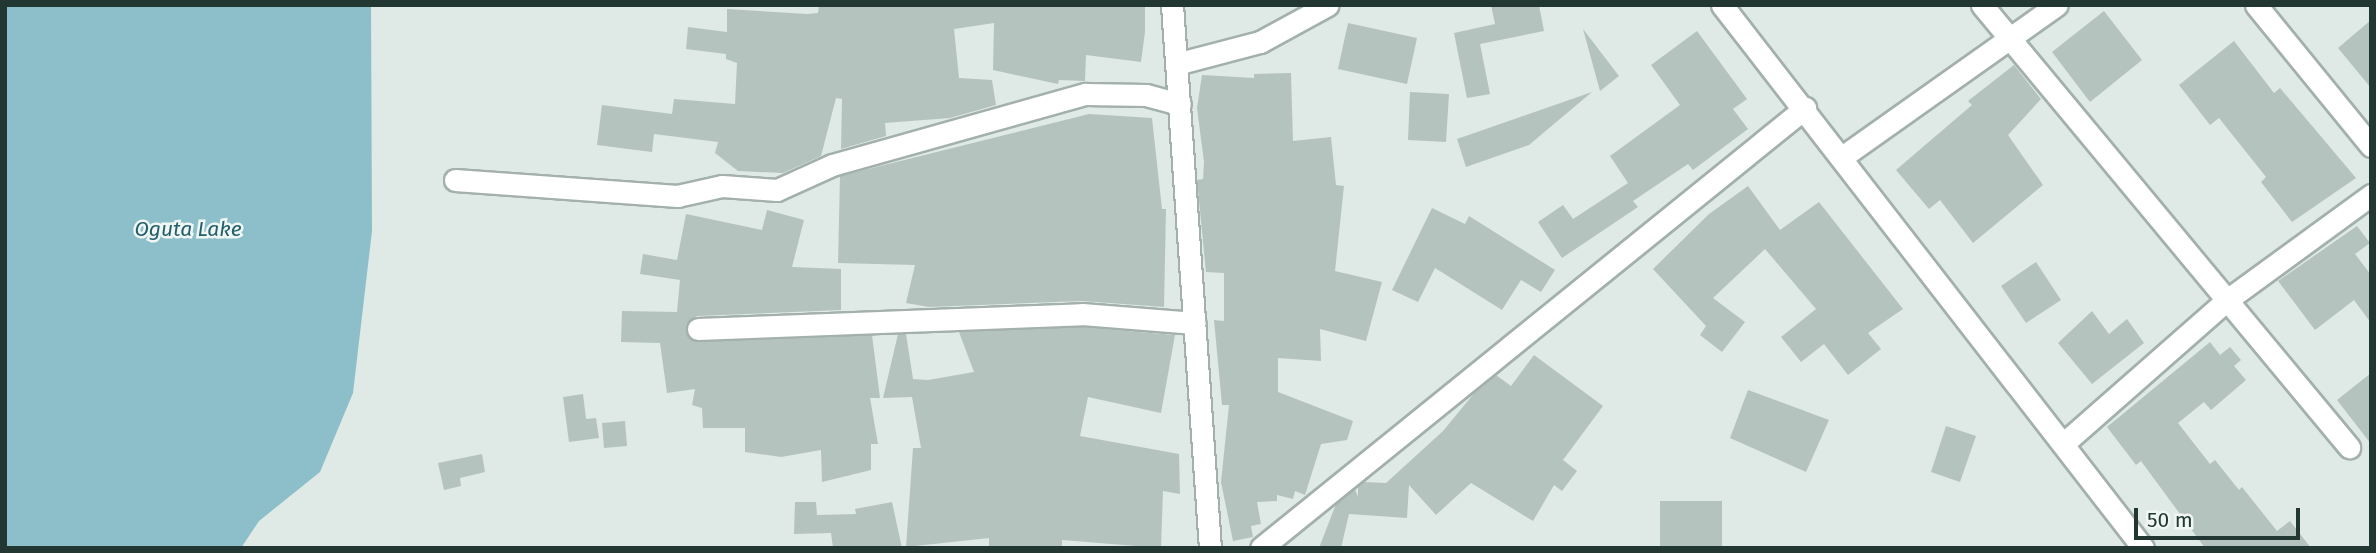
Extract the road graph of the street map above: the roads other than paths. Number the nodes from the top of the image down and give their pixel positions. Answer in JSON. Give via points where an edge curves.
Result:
{"nodes":[{"id":1,"x":1172,"y":5,"type":"edge"},
{"id":2,"x":1328,"y":5,"type":"edge"},
{"id":3,"x":1722,"y":5,"type":"edge"},
{"id":4,"x":1982,"y":5,"type":"edge"},
{"id":5,"x":2057,"y":5,"type":"edge"},
{"id":6,"x":2256,"y":5,"type":"edge"},
{"id":7,"x":2008,"y":39,"type":"junction"},
{"id":8,"x":1176,"y":64,"type":"junction"},
{"id":9,"x":1180,"y":104,"type":"junction"},
{"id":10,"x":1805,"y":108,"type":"junction"},
{"id":11,"x":2371,"y":146,"type":"edge"},
{"id":12,"x":1842,"y":157,"type":"junction"},
{"id":13,"x":455,"y":180,"type":"dead end"},
{"id":14,"x":2371,"y":195,"type":"edge"},
{"id":15,"x":2227,"y":300,"type":"junction"},
{"id":16,"x":1195,"y":323,"type":"junction"},
{"id":17,"x":698,"y":329,"type":"dead end"},
{"id":18,"x":2063,"y":444,"type":"junction"},
{"id":19,"x":2349,"y":447,"type":"dead end"},
{"id":20,"x":1210,"y":548,"type":"edge"},
{"id":21,"x":1261,"y":548,"type":"edge"},
{"id":22,"x":2143,"y":548,"type":"edge"}],
"edges":[{"from":1,"to":8,"type":"street"},
{"from":2,"to":8,"type":"street","via":[[1260,42]]},
{"from":3,"to":10,"type":"street"},
{"from":4,"to":7,"type":"street"},
{"from":5,"to":7,"type":"street"},
{"from":6,"to":11,"type":"street"},
{"from":7,"to":12,"type":"street"},
{"from":7,"to":15,"type":"street"},
{"from":8,"to":9,"type":"street"},
{"from":9,"to":13,"type":"street","via":[[1146,95],[1085,94],[832,165],[777,190],[722,186],[677,196]]},
{"from":9,"to":16,"type":"street"},
{"from":10,"to":12,"type":"street"},
{"from":10,"to":21,"type":"street"},
{"from":12,"to":18,"type":"street"},
{"from":14,"to":15,"type":"street"},
{"from":15,"to":18,"type":"street"},
{"from":15,"to":19,"type":"street"},
{"from":16,"to":17,"type":"street","via":[[1082,314]]},
{"from":16,"to":20,"type":"street"},
{"from":18,"to":22,"type":"street"}]}
